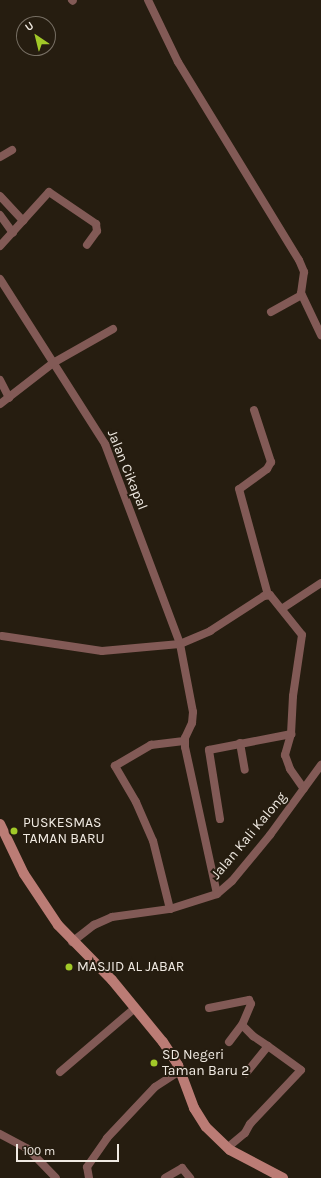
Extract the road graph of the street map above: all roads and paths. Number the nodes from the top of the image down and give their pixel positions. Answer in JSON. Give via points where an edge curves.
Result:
{"nodes":[{"id":1,"x":148,"y":0,"type":"edge"},
{"id":2,"x":12,"y":150,"type":"dead end"},
{"id":3,"x":0,"y":157,"type":"edge"},
{"id":4,"x":0,"y":196,"type":"edge"},
{"id":5,"x":0,"y":215,"type":"edge"},
{"id":6,"x":23,"y":221,"type":"junction"},
{"id":7,"x":13,"y":232,"type":"junction"},
{"id":8,"x":87,"y":245,"type":"dead end"},
{"id":9,"x":0,"y":246,"type":"edge"},
{"id":10,"x":0,"y":279,"type":"edge"},
{"id":11,"x":302,"y":295,"type":"junction"},
{"id":12,"x":271,"y":312,"type":"dead end"},
{"id":13,"x":113,"y":329,"type":"dead end"},
{"id":14,"x":321,"y":335,"type":"edge"},
{"id":15,"x":53,"y":363,"type":"junction"},
{"id":16,"x":0,"y":380,"type":"edge"},
{"id":17,"x":9,"y":398,"type":"junction"},
{"id":18,"x":0,"y":404,"type":"edge"},
{"id":19,"x":254,"y":410,"type":"dead end"},
{"id":20,"x":321,"y":583,"type":"edge"},
{"id":21,"x":268,"y":595,"type":"junction"},
{"id":22,"x":283,"y":608,"type":"junction"},
{"id":23,"x":2,"y":636,"type":"dead end"},
{"id":24,"x":180,"y":644,"type":"junction"},
{"id":25,"x":291,"y":734,"type":"junction"},
{"id":26,"x":184,"y":741,"type":"junction"},
{"id":27,"x":240,"y":743,"type":"junction"},
{"id":28,"x":321,"y":765,"type":"edge"},
{"id":29,"x":245,"y":770,"type":"dead end"},
{"id":30,"x":304,"y":789,"type":"junction"},
{"id":31,"x":220,"y":819,"type":"dead end"},
{"id":32,"x":0,"y":824,"type":"edge"},
{"id":33,"x":217,"y":894,"type":"junction"},
{"id":34,"x":170,"y":909,"type":"junction"},
{"id":35,"x":72,"y":942,"type":"junction"},
{"id":36,"x":135,"y":1008,"type":"junction"},
{"id":37,"x":209,"y":1008,"type":"dead end"},
{"id":38,"x":242,"y":1025,"type":"junction"},
{"id":39,"x":229,"y":1042,"type":"dead end"},
{"id":40,"x":268,"y":1046,"type":"junction"},
{"id":41,"x":180,"y":1071,"type":"junction"},
{"id":42,"x":60,"y":1072,"type":"dead end"},
{"id":43,"x":246,"y":1073,"type":"dead end"},
{"id":44,"x":0,"y":1134,"type":"edge"},
{"id":45,"x":227,"y":1148,"type":"junction"},
{"id":46,"x":56,"y":1178,"type":"edge"},
{"id":47,"x":88,"y":1178,"type":"edge"},
{"id":48,"x":166,"y":1178,"type":"edge"},
{"id":49,"x":190,"y":1178,"type":"edge"},
{"id":50,"x":283,"y":1178,"type":"edge"}],
"edges":[{"from":1,"to":11,"type":"street","via":[[178,62],[299,260],[304,272]]},
{"from":2,"to":3,"type":"street"},
{"from":4,"to":6,"type":"street"},
{"from":5,"to":7,"type":"street"},
{"from":6,"to":7,"type":"street"},
{"from":6,"to":8,"type":"street","via":[[47,193],[51,192],[96,224],[97,231]]},
{"from":7,"to":9,"type":"street"},
{"from":10,"to":15,"type":"street","name":"Jalan Cikapal"},
{"from":11,"to":12,"type":"street"},
{"from":11,"to":14,"type":"street"},
{"from":13,"to":15,"type":"street"},
{"from":15,"to":17,"type":"street"},
{"from":15,"to":24,"type":"street","name":"Jalan Cikapal","via":[[105,444]]},
{"from":16,"to":17,"type":"street"},
{"from":17,"to":18,"type":"street"},
{"from":19,"to":21,"type":"street","via":[[271,462],[267,469],[239,489]]},
{"from":20,"to":22,"type":"street"},
{"from":21,"to":22,"type":"street","via":[[274,597]]},
{"from":21,"to":24,"type":"street","via":[[210,631]]},
{"from":22,"to":25,"type":"street","via":[[301,632],[302,639],[293,696]]},
{"from":23,"to":24,"type":"street","via":[[102,651]]},
{"from":24,"to":26,"type":"street","name":"Jalan Cikapal","via":[[193,712],[192,723]]},
{"from":25,"to":27,"type":"street"},
{"from":25,"to":30,"type":"street","via":[[286,749],[286,762]]},
{"from":26,"to":33,"type":"street"},
{"from":26,"to":34,"type":"street","via":[[151,745],[115,766],[136,802],[153,841]]},
{"from":27,"to":29,"type":"street"},
{"from":27,"to":31,"type":"street","via":[[209,751]]},
{"from":28,"to":30,"type":"street","name":"Jalan Kali Kalong"},
{"from":30,"to":33,"type":"street","name":"Jalan Kali Kalong","via":[[232,881]]},
{"from":32,"to":35,"type":"street","via":[[24,874]]},
{"from":33,"to":34,"type":"street","name":"Jalan Kali Kalong"},
{"from":34,"to":35,"type":"street","name":"Jalan Kali Kalong","via":[[108,919]]},
{"from":35,"to":36,"type":"street","via":[[112,980]]},
{"from":36,"to":41,"type":"street","via":[[163,1042]]},
{"from":36,"to":42,"type":"street"},
{"from":37,"to":38,"type":"street","via":[[249,1000],[249,1011]]},
{"from":38,"to":39,"type":"street"},
{"from":38,"to":40,"type":"street","via":[[248,1033]]},
{"from":40,"to":43,"type":"street"},
{"from":40,"to":45,"type":"street","via":[[299,1066],[301,1071]]},
{"from":41,"to":45,"type":"street","via":[[194,1108],[206,1127]]},
{"from":41,"to":47,"type":"street","via":[[155,1087],[117,1126],[87,1167]]},
{"from":44,"to":46,"type":"street","via":[[28,1150]]},
{"from":45,"to":50,"type":"street"},
{"from":48,"to":49,"type":"street","via":[[182,1168]]}]}
